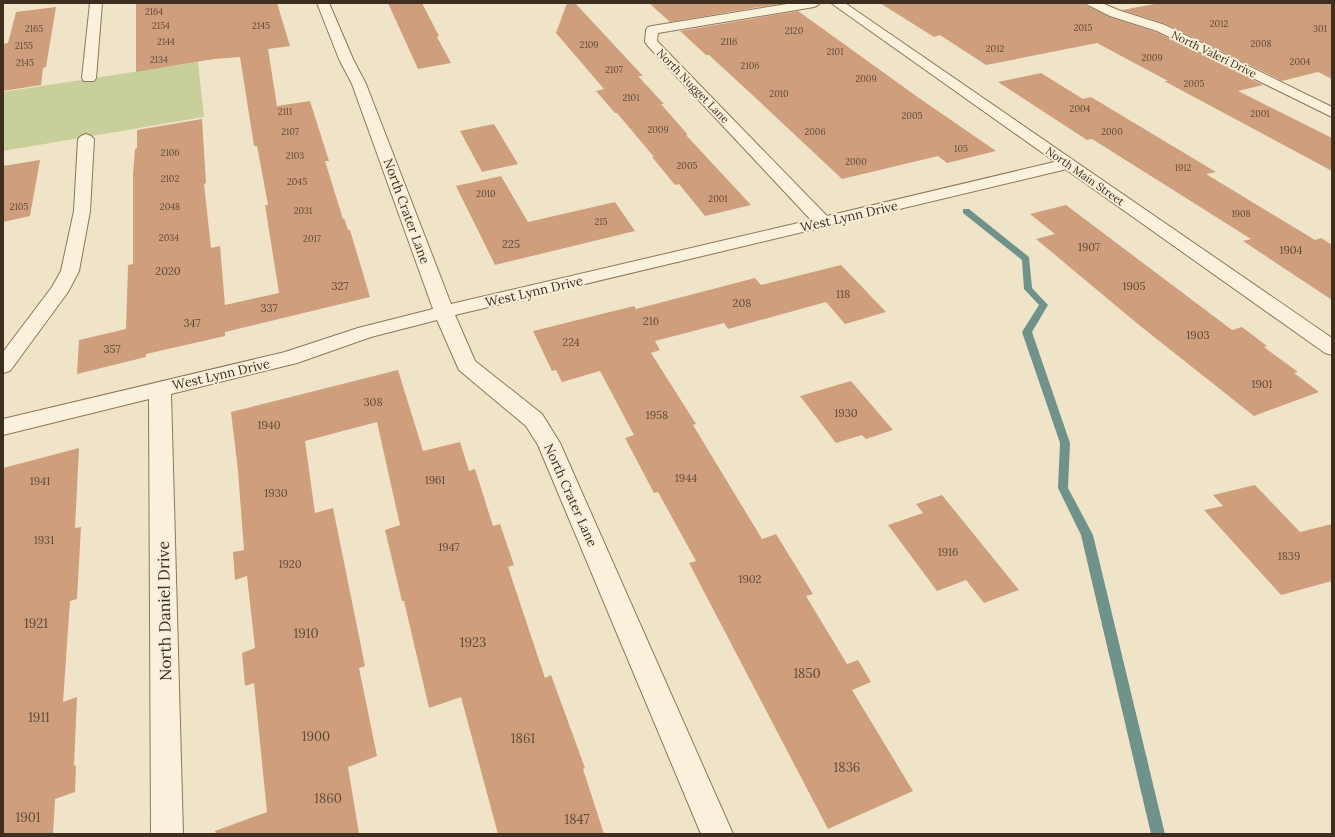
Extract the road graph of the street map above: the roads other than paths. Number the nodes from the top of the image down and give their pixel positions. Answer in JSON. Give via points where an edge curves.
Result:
{"nodes":[{"id":1,"x":96,"y":3,"type":"edge"},
{"id":2,"x":323,"y":3,"type":"edge"},
{"id":3,"x":814,"y":3,"type":"edge"},
{"id":4,"x":838,"y":3,"type":"edge"},
{"id":5,"x":1092,"y":3,"type":"edge"},
{"id":6,"x":89,"y":78,"type":"dead end"},
{"id":7,"x":1332,"y":113,"type":"edge"},
{"id":8,"x":86,"y":139,"type":"dead end"},
{"id":9,"x":1067,"y":164,"type":"junction"},
{"id":10,"x":823,"y":222,"type":"junction"},
{"id":11,"x":444,"y":312,"type":"junction"},
{"id":12,"x":1332,"y":348,"type":"edge"},
{"id":13,"x":3,"y":366,"type":"edge"},
{"id":14,"x":160,"y":389,"type":"junction"},
{"id":15,"x":3,"y":427,"type":"edge"},
{"id":16,"x":167,"y":834,"type":"edge"},
{"id":17,"x":717,"y":834,"type":"edge"}],
"edges":[{"from":1,"to":6,"type":"street"},
{"from":2,"to":11,"type":"street","name":"North Crater Lane","via":[[359,84]]},
{"from":3,"to":10,"type":"street","name":"North Nugget Lane","via":[[652,30],[651,42]]},
{"from":4,"to":9,"type":"street","name":"North Main Street"},
{"from":5,"to":7,"type":"street","name":"North Valeri Drive","via":[[1161,28]]},
{"from":8,"to":13,"type":"street","via":[[82,211],[70,270],[60,288]]},
{"from":9,"to":10,"type":"street","name":"West Lynn Drive"},
{"from":9,"to":12,"type":"street","name":"North Main Street"},
{"from":10,"to":11,"type":"street","name":"West Lynn Drive"},
{"from":11,"to":14,"type":"street","name":"West Lynn Drive","via":[[365,332],[290,358]]},
{"from":11,"to":17,"type":"street","name":"North Crater Lane","via":[[466,365],[534,420],[549,443]]},
{"from":14,"to":15,"type":"street","name":"West Lynn Drive"},
{"from":14,"to":16,"type":"street","name":"North Daniel Drive"}]}
